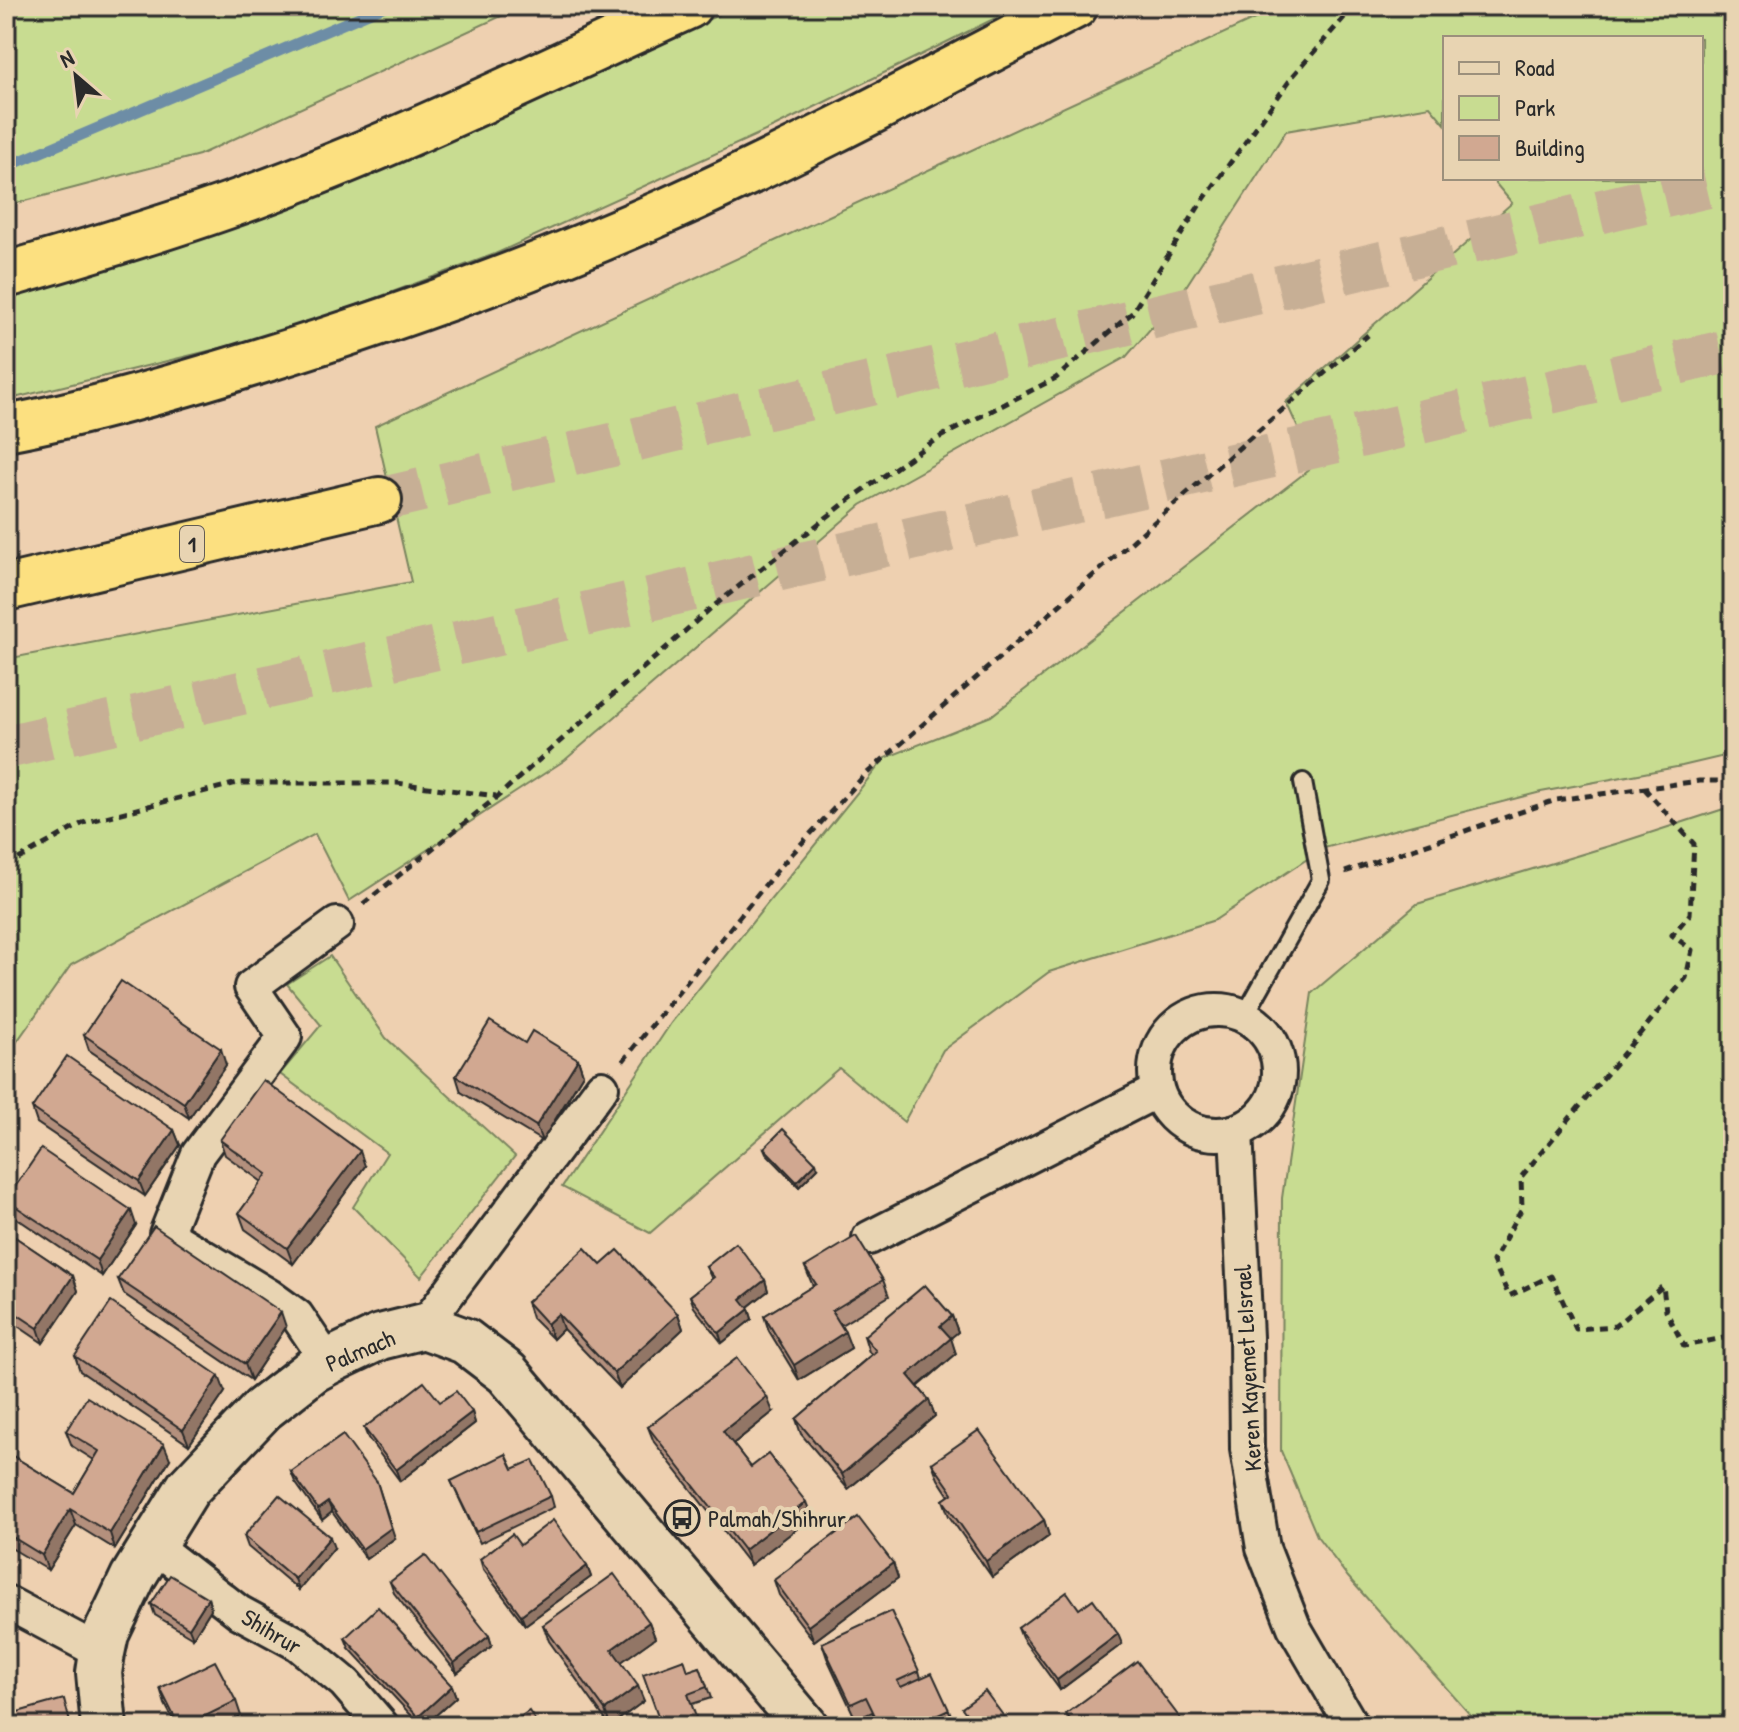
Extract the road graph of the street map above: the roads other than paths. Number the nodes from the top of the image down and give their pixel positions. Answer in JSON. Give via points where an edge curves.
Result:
{"nodes":[{"id":1,"x":689,"y":6,"type":"edge"},
{"id":2,"x":1075,"y":6,"type":"edge"},
{"id":3,"x":6,"y":275,"type":"edge"},
{"id":4,"x":6,"y":431,"type":"edge"},
{"id":5,"x":379,"y":500,"type":"tunnel mouth"},
{"id":6,"x":6,"y":588,"type":"edge"},
{"id":7,"x":1303,"y":782,"type":"dead end"},
{"id":8,"x":337,"y":924,"type":"road end"},
{"id":9,"x":1245,"y":1015,"type":"junction"},
{"id":10,"x":602,"y":1087,"type":"road end"},
{"id":11,"x":1157,"y":1091,"type":"junction"},
{"id":12,"x":1236,"y":1131,"type":"junction"},
{"id":13,"x":869,"y":1238,"type":"dead end"},
{"id":14,"x":424,"y":1326,"type":"junction"},
{"id":15,"x":328,"y":1362,"type":"junction"},
{"id":16,"x":153,"y":1545,"type":"junction"},
{"id":17,"x":6,"y":1602,"type":"edge"},
{"id":18,"x":102,"y":1653,"type":"junction"},
{"id":19,"x":104,"y":1726,"type":"edge"},
{"id":20,"x":382,"y":1726,"type":"edge"},
{"id":21,"x":805,"y":1726,"type":"edge"},
{"id":22,"x":1352,"y":1726,"type":"edge"}],
"edges":[{"from":1,"to":3,"type":"highway","via":[[257,195]]},
{"from":2,"to":4,"type":"highway","via":[[818,138],[600,239],[373,325],[198,380]]},
{"from":5,"to":6,"type":"highway","number":"1"},
{"from":7,"to":9,"type":"lane","via":[[1321,880]]},
{"from":8,"to":15,"type":"street","via":[[251,987],[285,1037],[198,1154],[166,1234],[297,1316]]},
{"from":9,"to":11,"type":"street","via":[[1203,1010],[1183,1019],[1167,1034],[1158,1053]]},
{"from":9,"to":12,"type":"street","via":[[1262,1027],[1280,1066],[1269,1107],[1254,1123]]},
{"from":10,"to":14,"type":"street"},
{"from":11,"to":12,"type":"street","via":[[1166,1108],[1189,1127],[1217,1134]]},
{"from":11,"to":13,"type":"street"},
{"from":12,"to":22,"type":"street","name":"Keren Kayemet LeIsrael","via":[[1247,1449],[1263,1548],[1294,1627]]},
{"from":14,"to":15,"type":"street","name":"Palmach","via":[[380,1337]]},
{"from":14,"to":21,"type":"street","name":"Palmach","via":[[465,1341],[507,1373]]},
{"from":15,"to":16,"type":"street","name":"Palmach","via":[[263,1409],[188,1488]]},
{"from":16,"to":18,"type":"street","name":"Palmach","via":[[106,1634]]},
{"from":16,"to":20,"type":"street","name":"Shihrur","via":[[239,1612],[298,1644],[345,1683]]},
{"from":17,"to":18,"type":"street"},
{"from":18,"to":19,"type":"street","name":"Palmach"}]}
